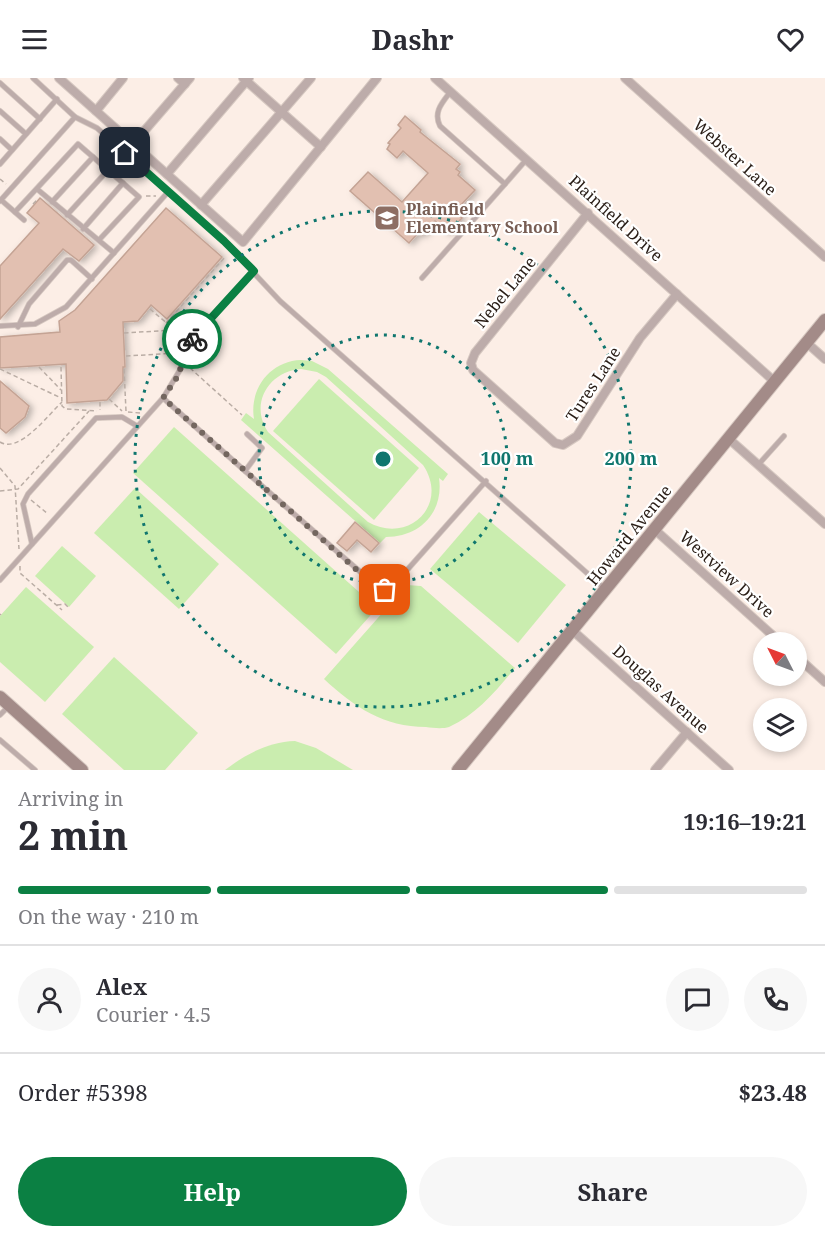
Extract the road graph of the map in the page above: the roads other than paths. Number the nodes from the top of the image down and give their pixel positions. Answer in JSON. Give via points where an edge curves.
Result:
{"nodes":[{"id":1,"x":33,"y":78,"type":"edge"},
{"id":2,"x":123,"y":78,"type":"edge"},
{"id":3,"x":311,"y":78,"type":"edge"},
{"id":4,"x":377,"y":78,"type":"edge"},
{"id":5,"x":435,"y":78,"type":"edge"},
{"id":6,"x":625,"y":78,"type":"edge"},
{"id":7,"x":62,"y":79,"type":"edge"},
{"id":8,"x":246,"y":79,"type":"edge"},
{"id":9,"x":184,"y":80,"type":"edge"},
{"id":10,"x":0,"y":82,"type":"edge"},
{"id":11,"x":451,"y":92,"type":"junction"},
{"id":12,"x":57,"y":99,"type":"junction"},
{"id":13,"x":0,"y":111,"type":"edge"},
{"id":14,"x":96,"y":111,"type":"junction"},
{"id":15,"x":281,"y":112,"type":"junction"},
{"id":16,"x":75,"y":117,"type":"junction"},
{"id":17,"x":40,"y":119,"type":"junction"},
{"id":18,"x":26,"y":134,"type":"junction"},
{"id":19,"x":0,"y":139,"type":"edge"},
{"id":20,"x":133,"y":144,"type":"junction"},
{"id":21,"x":321,"y":147,"type":"junction"},
{"id":22,"x":12,"y":150,"type":"junction"},
{"id":23,"x":93,"y":157,"type":"junction"},
{"id":24,"x":527,"y":159,"type":"junction"},
{"id":25,"x":0,"y":164,"type":"edge"},
{"id":26,"x":108,"y":170,"type":"junction"},
{"id":27,"x":167,"y":174,"type":"junction"},
{"id":28,"x":123,"y":183,"type":"junction"},
{"id":29,"x":505,"y":184,"type":"junction"},
{"id":30,"x":37,"y":189,"type":"junction"},
{"id":31,"x":168,"y":192,"type":"junction"},
{"id":32,"x":1,"y":200,"type":"edge"},
{"id":33,"x":52,"y":202,"type":"junction"},
{"id":34,"x":201,"y":205,"type":"junction"},
{"id":35,"x":15,"y":213,"type":"junction"},
{"id":36,"x":588,"y":213,"type":"junction"},
{"id":37,"x":68,"y":215,"type":"junction"},
{"id":38,"x":24,"y":220,"type":"dead end"},
{"id":39,"x":83,"y":228,"type":"junction"},
{"id":40,"x":99,"y":240,"type":"junction"},
{"id":41,"x":114,"y":253,"type":"junction"},
{"id":42,"x":825,"y":257,"type":"edge"},
{"id":43,"x":254,"y":271,"type":"junction"},
{"id":44,"x":422,"y":278,"type":"dead end"},
{"id":45,"x":92,"y":279,"type":"junction"},
{"id":46,"x":677,"y":294,"type":"junction"},
{"id":47,"x":825,"y":321,"type":"edge"},
{"id":48,"x":0,"y":326,"type":"edge"},
{"id":49,"x":18,"y":327,"type":"junction"},
{"id":50,"x":807,"y":343,"type":"junction"},
{"id":51,"x":825,"y":359,"type":"edge"},
{"id":52,"x":471,"y":363,"type":"joint"},
{"id":53,"x":775,"y":382,"type":"junction"},
{"id":54,"x":163,"y":398,"type":"junction"},
{"id":55,"x":137,"y":426,"type":"junction"},
{"id":56,"x":247,"y":434,"type":"dead end"},
{"id":57,"x":784,"y":436,"type":"dead end"},
{"id":58,"x":729,"y":439,"type":"junction"},
{"id":59,"x":758,"y":465,"type":"junction"},
{"id":60,"x":245,"y":471,"type":"junction"},
{"id":61,"x":486,"y":481,"type":"junction"},
{"id":62,"x":825,"y":524,"type":"edge"},
{"id":63,"x":654,"y":529,"type":"junction"},
{"id":64,"x":32,"y":544,"type":"junction"},
{"id":65,"x":0,"y":580,"type":"edge"},
{"id":66,"x":605,"y":590,"type":"junction"},
{"id":67,"x":572,"y":630,"type":"junction"},
{"id":68,"x":769,"y":632,"type":"edge"},
{"id":69,"x":807,"y":666,"type":"edge"},
{"id":70,"x":825,"y":682,"type":"edge"},
{"id":71,"x":0,"y":697,"type":"edge"},
{"id":72,"x":10,"y":706,"type":"junction"},
{"id":73,"x":0,"y":715,"type":"edge"},
{"id":74,"x":687,"y":732,"type":"junction"},
{"id":75,"x":0,"y":740,"type":"edge"},
{"id":76,"x":35,"y":770,"type":"edge"},
{"id":77,"x":82,"y":770,"type":"edge"},
{"id":78,"x":458,"y":770,"type":"edge"},
{"id":79,"x":655,"y":770,"type":"edge"},
{"id":80,"x":729,"y":770,"type":"edge"}],
"edges":[{"from":1,"to":12,"type":"lane"},
{"from":2,"to":14,"type":"street"},
{"from":3,"to":15,"type":"street"},
{"from":4,"to":21,"type":"street"},
{"from":5,"to":11,"type":"street","name":"Plainfield Drive"},
{"from":6,"to":42,"type":"street","name":"Webster Lane"},
{"from":7,"to":14,"type":"street"},
{"from":8,"to":15,"type":"street"},
{"from":8,"to":27,"type":"street"},
{"from":9,"to":20,"type":"street"},
{"from":10,"to":17,"type":"lane"},
{"from":11,"to":24,"type":"street","name":"Plainfield Drive"},
{"from":11,"to":29,"type":"lane","via":[[438,110],[440,126]]},
{"from":12,"to":16,"type":"lane"},
{"from":12,"to":17,"type":"lane"},
{"from":13,"to":18,"type":"lane"},
{"from":14,"to":20,"type":"street"},
{"from":15,"to":21,"type":"street"},
{"from":15,"to":34,"type":"street"},
{"from":16,"to":31,"type":"lane","via":[[97,128]]},
{"from":16,"to":32,"type":"lane"},
{"from":17,"to":18,"type":"lane"},
{"from":18,"to":22,"type":"lane"},
{"from":19,"to":22,"type":"lane"},
{"from":20,"to":27,"type":"street"},
{"from":21,"to":34,"type":"street","via":[[243,242]]},
{"from":22,"to":25,"type":"lane"},
{"from":23,"to":26,"type":"lane"},
{"from":23,"to":30,"type":"lane","via":[[78,144]]},
{"from":23,"to":33,"type":"lane"},
{"from":24,"to":29,"type":"lane"},
{"from":24,"to":36,"type":"street","name":"Plainfield Drive"},
{"from":26,"to":28,"type":"lane"},
{"from":26,"to":37,"type":"lane"},
{"from":27,"to":34,"type":"street"},
{"from":28,"to":39,"type":"lane"},
{"from":28,"to":40,"type":"lane","via":[[139,197]]},
{"from":29,"to":44,"type":"lane"},
{"from":30,"to":33,"type":"lane"},
{"from":30,"to":35,"type":"lane"},
{"from":31,"to":41,"type":"lane"},
{"from":31,"to":43,"type":"lane"},
{"from":32,"to":35,"type":"lane"},
{"from":33,"to":37,"type":"lane"},
{"from":35,"to":38,"type":"lane"},
{"from":36,"to":46,"type":"street","name":"Plainfield Drive"},
{"from":36,"to":52,"type":"street","name":"Nebel Lane"},
{"from":37,"to":39,"type":"lane"},
{"from":39,"to":40,"type":"lane"},
{"from":40,"to":41,"type":"lane"},
{"from":41,"to":45,"type":"lane"},
{"from":43,"to":54,"type":"lane","via":[[188,345],[183,365]]},
{"from":43,"to":61,"type":"lane","via":[[280,301]]},
{"from":45,"to":49,"type":"lane","via":[[55,315]]},
{"from":45,"to":49,"type":"lane","via":[[71,260],[67,261],[29,304]]},
{"from":46,"to":52,"type":"street","name":"Tures Lane","via":[[640,338],[577,436],[563,445],[547,436],[473,370]]},
{"from":46,"to":53,"type":"street","name":"Plainfield Drive"},
{"from":47,"to":50,"type":"street","name":"Howard Avenue"},
{"from":48,"to":49,"type":"lane"},
{"from":50,"to":51,"type":"street"},
{"from":50,"to":53,"type":"street","name":"Howard Avenue"},
{"from":53,"to":58,"type":"street","name":"Howard Avenue"},
{"from":54,"to":55,"type":"lane"},
{"from":54,"to":60,"type":"lane"},
{"from":55,"to":64,"type":"lane"},
{"from":55,"to":64,"type":"lane","via":[[122,417],[96,418],[88,426],[22,504]]},
{"from":56,"to":60,"type":"lane","via":[[262,448]]},
{"from":57,"to":59,"type":"lane"},
{"from":58,"to":59,"type":"street"},
{"from":58,"to":63,"type":"street","name":"Howard Avenue"},
{"from":59,"to":62,"type":"street"},
{"from":60,"to":61,"type":"lane","via":[[376,587],[385,590],[395,584]]},
{"from":61,"to":66,"type":"lane"},
{"from":63,"to":66,"type":"street","name":"Howard Avenue"},
{"from":63,"to":68,"type":"street","name":"Westview Drive"},
{"from":64,"to":65,"type":"lane"},
{"from":66,"to":67,"type":"street","name":"Howard Avenue"},
{"from":67,"to":74,"type":"street","name":"Douglas Avenue"},
{"from":67,"to":78,"type":"street","name":"Howard Avenue"},
{"from":69,"to":70,"type":"street"},
{"from":71,"to":72,"type":"street"},
{"from":72,"to":73,"type":"lane"},
{"from":72,"to":77,"type":"street"},
{"from":74,"to":79,"type":"street"},
{"from":74,"to":80,"type":"street","name":"Douglas Avenue"},
{"from":75,"to":76,"type":"lane"}]}
